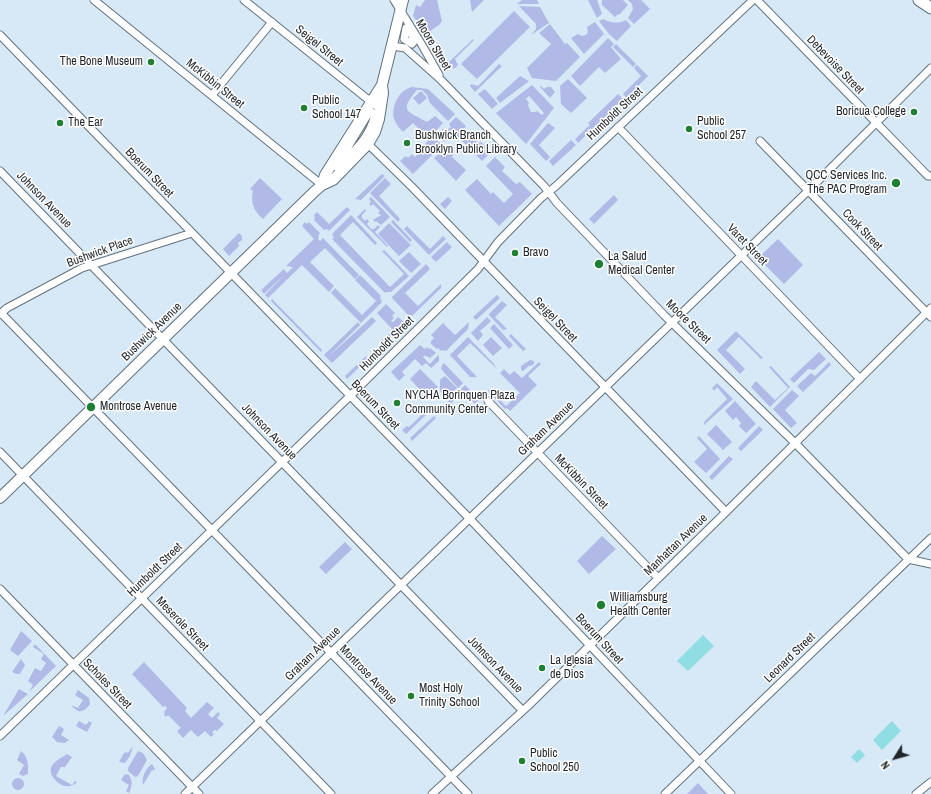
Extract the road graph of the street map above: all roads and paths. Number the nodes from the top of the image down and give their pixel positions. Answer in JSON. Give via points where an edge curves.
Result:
{"nodes":[{"id":1,"x":94,"y":0,"type":"edge"},
{"id":2,"x":244,"y":0,"type":"edge"},
{"id":3,"x":394,"y":0,"type":"edge"},
{"id":4,"x":403,"y":0,"type":"edge"},
{"id":5,"x":753,"y":0,"type":"edge"},
{"id":6,"x":757,"y":0,"type":"edge"},
{"id":7,"x":919,"y":0,"type":"edge"},
{"id":8,"x":931,"y":8,"type":"edge"},
{"id":9,"x":401,"y":12,"type":"junction"},
{"id":10,"x":272,"y":22,"type":"junction"},
{"id":11,"x":0,"y":35,"type":"edge"},
{"id":12,"x":392,"y":46,"type":"junction"},
{"id":13,"x":931,"y":68,"type":"edge"},
{"id":14,"x":921,"y":78,"type":"junction"},
{"id":15,"x":931,"y":78,"type":"edge"},
{"id":16,"x":441,"y":80,"type":"junction"},
{"id":17,"x":382,"y":85,"type":"junction"},
{"id":18,"x":212,"y":95,"type":"junction"},
{"id":19,"x":371,"y":102,"type":"junction"},
{"id":20,"x":380,"y":109,"type":"junction"},
{"id":21,"x":876,"y":123,"type":"junction"},
{"id":22,"x":618,"y":127,"type":"junction"},
{"id":23,"x":760,"y":141,"type":"dead end"},
{"id":24,"x":368,"y":144,"type":"junction"},
{"id":25,"x":337,"y":167,"type":"joint"},
{"id":26,"x":0,"y":171,"type":"edge"},
{"id":27,"x":931,"y":176,"type":"edge"},
{"id":28,"x":322,"y":185,"type":"junction"},
{"id":29,"x":809,"y":190,"type":"junction"},
{"id":30,"x":548,"y":191,"type":"junction"},
{"id":31,"x":192,"y":233,"type":"junction"},
{"id":32,"x":740,"y":255,"type":"junction"},
{"id":33,"x":484,"y":262,"type":"junction"},
{"id":34,"x":91,"y":265,"type":"junction"},
{"id":35,"x":231,"y":273,"type":"junction"},
{"id":36,"x":930,"y":313,"type":"edge"},
{"id":37,"x":0,"y":314,"type":"edge"},
{"id":38,"x":672,"y":322,"type":"junction"},
{"id":39,"x":164,"y":339,"type":"junction"},
{"id":40,"x":860,"y":379,"type":"junction"},
{"id":41,"x":605,"y":387,"type":"junction"},
{"id":42,"x":350,"y":396,"type":"junction"},
{"id":43,"x":488,"y":401,"type":"dead end"},
{"id":44,"x":93,"y":407,"type":"junction"},
{"id":45,"x":795,"y":443,"type":"junction"},
{"id":46,"x":0,"y":452,"type":"edge"},
{"id":47,"x":537,"y":453,"type":"junction"},
{"id":48,"x":282,"y":462,"type":"junction"},
{"id":49,"x":23,"y":476,"type":"junction"},
{"id":50,"x":0,"y":498,"type":"edge"},
{"id":51,"x":726,"y":512,"type":"junction"},
{"id":52,"x":469,"y":518,"type":"junction"},
{"id":53,"x":212,"y":530,"type":"junction"},
{"id":54,"x":931,"y":538,"type":"edge"},
{"id":55,"x":908,"y":559,"type":"junction"},
{"id":56,"x":931,"y":564,"type":"edge"},
{"id":57,"x":658,"y":578,"type":"junction"},
{"id":58,"x":402,"y":584,"type":"junction"},
{"id":59,"x":0,"y":589,"type":"edge"},
{"id":60,"x":142,"y":598,"type":"junction"},
{"id":61,"x":589,"y":645,"type":"junction"},
{"id":62,"x":331,"y":653,"type":"junction"},
{"id":63,"x":73,"y":665,"type":"junction"},
{"id":64,"x":522,"y":710,"type":"junction"},
{"id":65,"x":260,"y":721,"type":"junction"},
{"id":66,"x":0,"y":736,"type":"edge"},
{"id":67,"x":699,"y":761,"type":"junction"},
{"id":68,"x":452,"y":776,"type":"junction"},
{"id":69,"x":931,"y":782,"type":"edge"},
{"id":70,"x":192,"y":787,"type":"junction"},
{"id":71,"x":185,"y":794,"type":"edge"},
{"id":72,"x":199,"y":794,"type":"edge"},
{"id":73,"x":331,"y":794,"type":"edge"},
{"id":74,"x":432,"y":794,"type":"edge"},
{"id":75,"x":468,"y":794,"type":"edge"},
{"id":76,"x":665,"y":794,"type":"edge"},
{"id":77,"x":731,"y":794,"type":"edge"},
{"id":78,"x":916,"y":794,"type":"edge"}],
"edges":[{"from":1,"to":18,"type":"street","name":"McKibbin Street"},
{"from":2,"to":10,"type":"street","name":"Seigel Street"},
{"from":3,"to":9,"type":"street","name":"Moore Street"},
{"from":4,"to":9,"type":"main road","name":"Bushwick Avenue"},
{"from":5,"to":22,"type":"street","name":"Humboldt Street"},
{"from":6,"to":21,"type":"street","name":"Debevoise Street"},
{"from":7,"to":8,"type":"main road"},
{"from":9,"to":12,"type":"main road","name":"Bushwick Avenue"},
{"from":9,"to":16,"type":"street","name":"Moore Street"},
{"from":10,"to":18,"type":"street"},
{"from":10,"to":19,"type":"street","name":"Seigel Street"},
{"from":11,"to":31,"type":"street","name":"Boerum Street"},
{"from":12,"to":16,"type":"street","name":"Moore Street","via":[[405,48]]},
{"from":12,"to":17,"type":"main road","name":"Bushwick Avenue"},
{"from":13,"to":14,"type":"street","name":"Graham Avenue"},
{"from":14,"to":15,"type":"street"},
{"from":14,"to":21,"type":"street","name":"Graham Avenue"},
{"from":16,"to":30,"type":"street","name":"Moore Street"},
{"from":17,"to":19,"type":"main road","name":"Bushwick Avenue"},
{"from":17,"to":20,"type":"main road","name":"Bushwick Avenue"},
{"from":18,"to":28,"type":"street","name":"McKibbin Street"},
{"from":19,"to":20,"type":"street","name":"Seigel Street"},
{"from":19,"to":28,"type":"main road","name":"Bushwick Avenue","via":[[325,175]]},
{"from":20,"to":24,"type":"main road","name":"Bushwick Avenue","via":[[375,132]]},
{"from":21,"to":27,"type":"street","name":"Debevoise Street","via":[[928,176]]},
{"from":21,"to":29,"type":"street","name":"Graham Avenue"},
{"from":22,"to":30,"type":"street","name":"Humboldt Street"},
{"from":22,"to":32,"type":"street","name":"Varet Street"},
{"from":23,"to":29,"type":"street","name":"Cook Street"},
{"from":24,"to":28,"type":"main road","name":"Bushwick Avenue","via":[[333,180]]},
{"from":24,"to":33,"type":"street","name":"Seigel Street"},
{"from":25,"to":25,"type":"street","via":[[367,136],[376,114],[372,111]]},
{"from":26,"to":34,"type":"street","name":"Johnson Avenue"},
{"from":28,"to":35,"type":"main road","name":"Bushwick Avenue"},
{"from":29,"to":32,"type":"street","name":"Graham Avenue"},
{"from":29,"to":36,"type":"street","name":"Cook Street"},
{"from":30,"to":33,"type":"street","name":"Humboldt Street","via":[[498,242]]},
{"from":30,"to":38,"type":"street","name":"Moore Street"},
{"from":31,"to":34,"type":"street","name":"Bushwick Place"},
{"from":31,"to":35,"type":"street","name":"Boerum Street"},
{"from":32,"to":38,"type":"street","name":"Graham Avenue"},
{"from":32,"to":40,"type":"street","name":"Varet Street"},
{"from":33,"to":41,"type":"street","name":"Seigel Street"},
{"from":33,"to":42,"type":"street","name":"Humboldt Street"},
{"from":34,"to":37,"type":"street","name":"Bushwick Place","via":[[21,300]]},
{"from":34,"to":39,"type":"street","name":"Johnson Avenue"},
{"from":35,"to":39,"type":"main road","name":"Bushwick Avenue"},
{"from":35,"to":42,"type":"street","name":"Boerum Street"},
{"from":36,"to":40,"type":"street","name":"Manhattan Avenue"},
{"from":37,"to":44,"type":"street","name":"Montrose Avenue"},
{"from":38,"to":41,"type":"street","name":"Graham Avenue"},
{"from":38,"to":45,"type":"street","name":"Moore Street"},
{"from":39,"to":44,"type":"main road","name":"Bushwick Avenue"},
{"from":39,"to":48,"type":"street","name":"Johnson Avenue"},
{"from":40,"to":45,"type":"street","name":"Manhattan Avenue"},
{"from":41,"to":47,"type":"street","name":"Graham Avenue"},
{"from":41,"to":51,"type":"street","name":"Seigel Street"},
{"from":42,"to":48,"type":"street","name":"Humboldt Street"},
{"from":42,"to":52,"type":"street","name":"Boerum Street"},
{"from":43,"to":47,"type":"street","name":"McKibbin Street"},
{"from":44,"to":49,"type":"main road","name":"Bushwick Avenue"},
{"from":44,"to":53,"type":"street","name":"Montrose Avenue"},
{"from":45,"to":51,"type":"street","name":"Manhattan Avenue"},
{"from":45,"to":55,"type":"street","name":"Moore Street"},
{"from":46,"to":49,"type":"street","name":"Meserole Street"},
{"from":47,"to":52,"type":"street","name":"Graham Avenue"},
{"from":47,"to":57,"type":"street","name":"McKibbin Street"},
{"from":48,"to":53,"type":"street","name":"Humboldt Street"},
{"from":48,"to":58,"type":"street","name":"Johnson Avenue"},
{"from":49,"to":50,"type":"main road","name":"Bushwick Avenue"},
{"from":49,"to":60,"type":"street","name":"Meserole Street"},
{"from":51,"to":57,"type":"street","name":"Manhattan Avenue"},
{"from":52,"to":58,"type":"street","name":"Graham Avenue"},
{"from":52,"to":61,"type":"street","name":"Boerum Street"},
{"from":53,"to":60,"type":"street","name":"Humboldt Street"},
{"from":53,"to":62,"type":"street","name":"Montrose Avenue"},
{"from":54,"to":55,"type":"street","name":"Leonard Street"},
{"from":55,"to":56,"type":"street"},
{"from":55,"to":67,"type":"street","name":"Leonard Street"},
{"from":57,"to":61,"type":"street","name":"Manhattan Avenue"},
{"from":58,"to":62,"type":"street","name":"Graham Avenue"},
{"from":58,"to":64,"type":"street","name":"Johnson Avenue"},
{"from":59,"to":63,"type":"street","name":"Scholes Street"},
{"from":60,"to":63,"type":"street","name":"Humboldt Street"},
{"from":60,"to":65,"type":"street","name":"Meserole Street"},
{"from":61,"to":64,"type":"street","name":"Manhattan Avenue"},
{"from":61,"to":67,"type":"street","name":"Boerum Street"},
{"from":62,"to":65,"type":"street","name":"Graham Avenue"},
{"from":62,"to":68,"type":"street","name":"Montrose Avenue"},
{"from":63,"to":66,"type":"street","name":"Humboldt Street"},
{"from":63,"to":70,"type":"street","name":"Scholes Street"},
{"from":64,"to":68,"type":"street","name":"Manhattan Avenue"},
{"from":65,"to":70,"type":"street","name":"Graham Avenue"},
{"from":65,"to":73,"type":"street","name":"Meserole Street"},
{"from":67,"to":76,"type":"street","name":"Leonard Street"},
{"from":67,"to":77,"type":"street","name":"Boerum Street"},
{"from":68,"to":74,"type":"street","name":"Manhattan Avenue"},
{"from":68,"to":75,"type":"street","name":"Montrose Avenue"},
{"from":69,"to":78,"type":"street"},
{"from":70,"to":71,"type":"street","name":"Graham Avenue"},
{"from":70,"to":72,"type":"street","name":"Scholes Street"}]}
